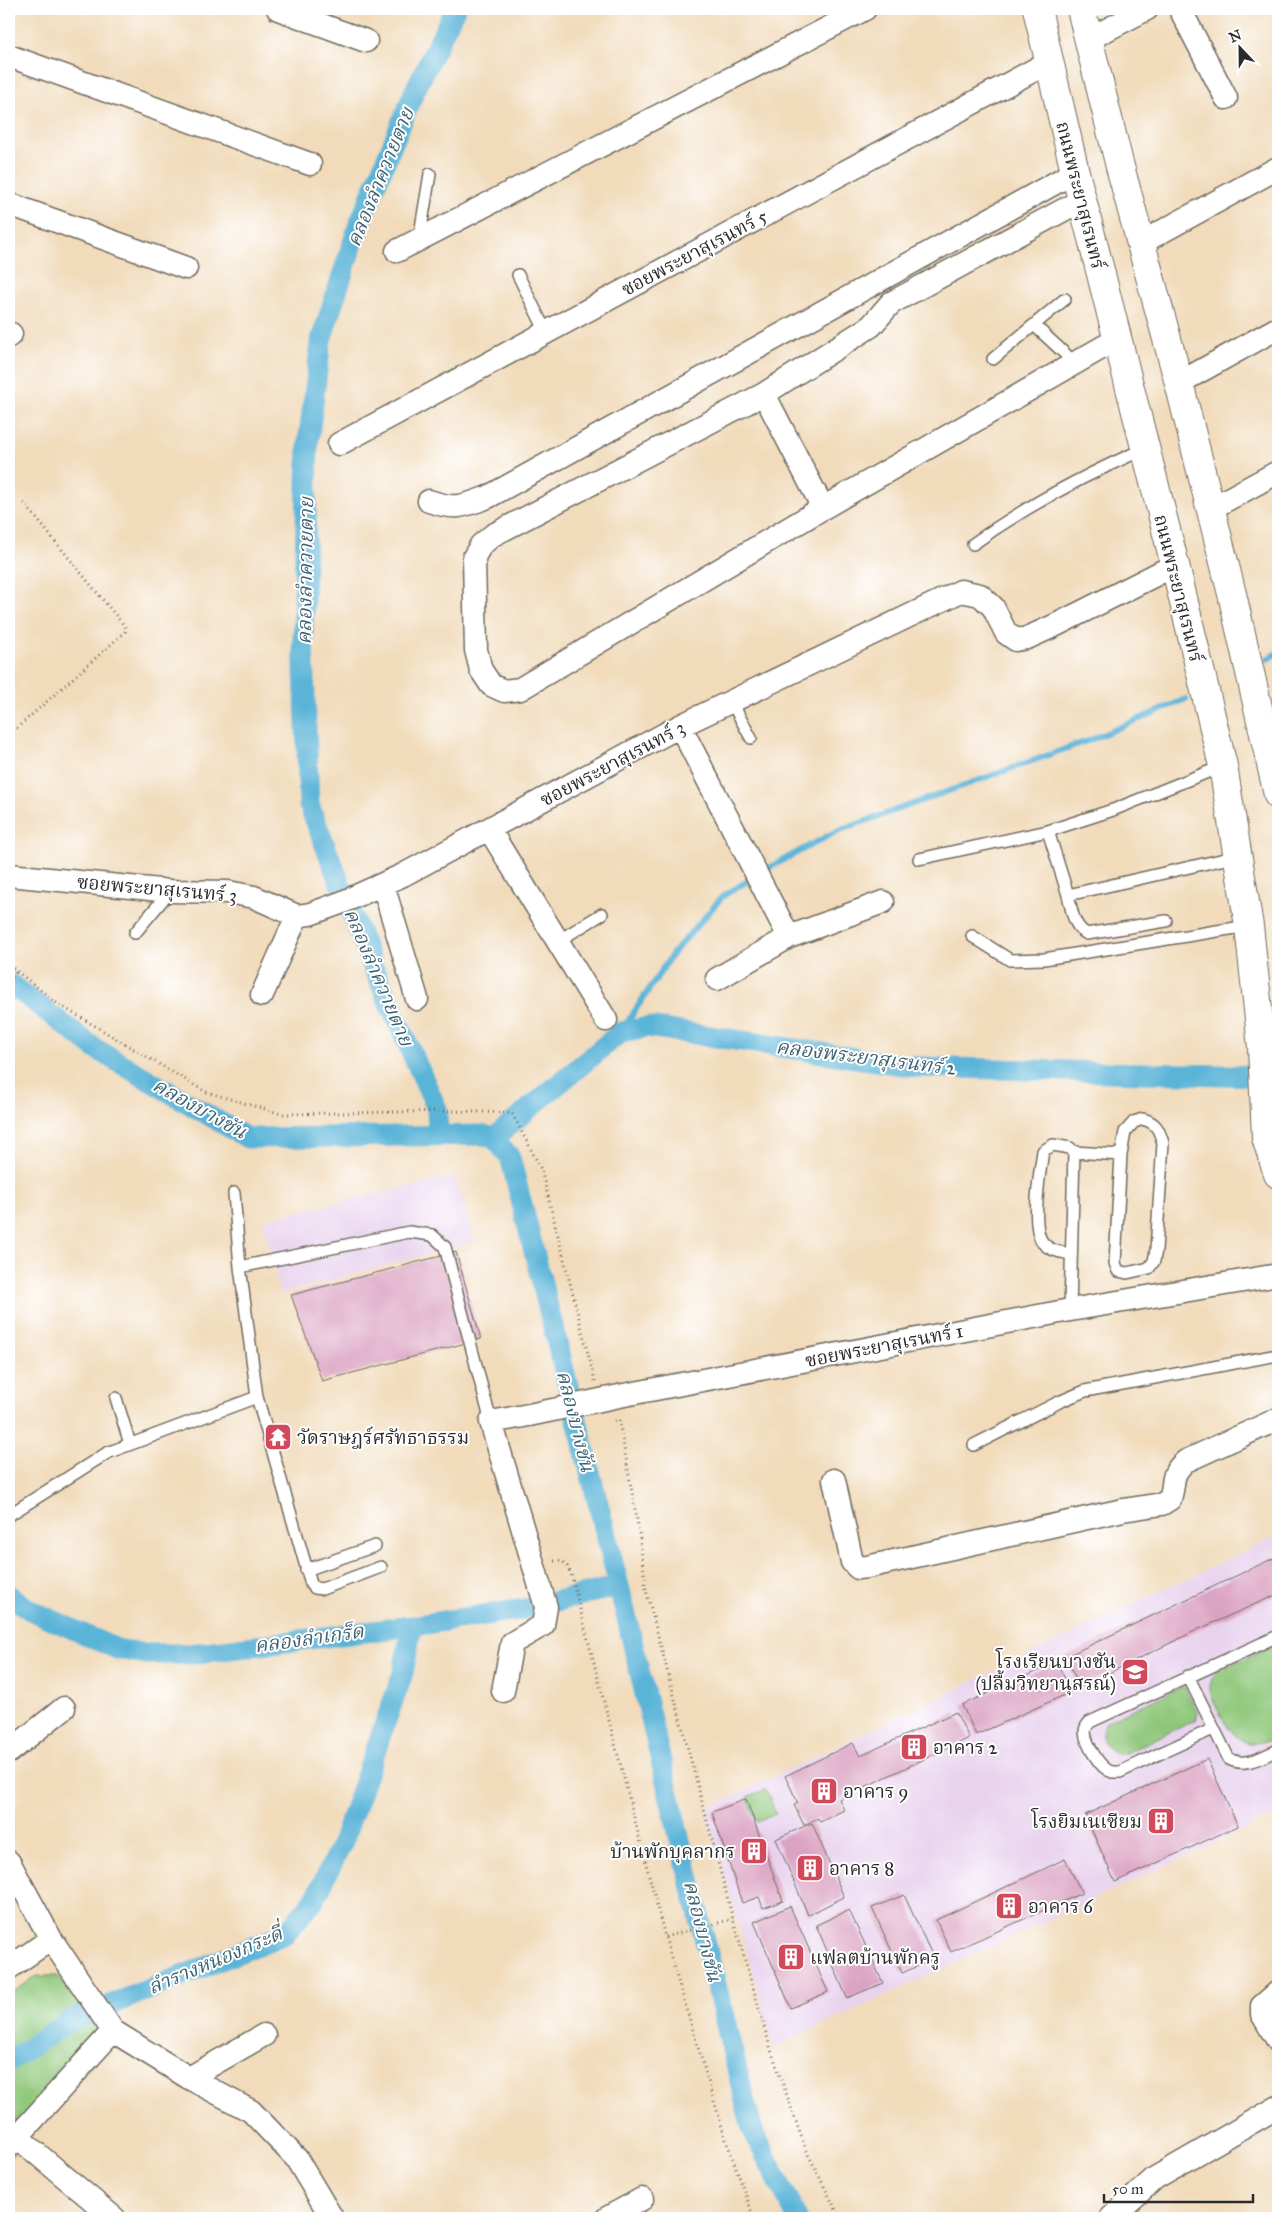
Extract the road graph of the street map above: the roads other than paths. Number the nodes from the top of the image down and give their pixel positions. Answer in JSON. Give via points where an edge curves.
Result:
{"nodes":[{"id":1,"x":278,"y":9,"type":"edge"},
{"id":2,"x":865,"y":9,"type":"edge"},
{"id":3,"x":1037,"y":9,"type":"edge"},
{"id":4,"x":1081,"y":9,"type":"edge"},
{"id":5,"x":1148,"y":9,"type":"edge"},
{"id":6,"x":1180,"y":9,"type":"edge"},
{"id":7,"x":1089,"y":39,"type":"junction"},
{"id":8,"x":366,"y":40,"type":"dead end"},
{"id":9,"x":9,"y":56,"type":"edge"},
{"id":10,"x":1049,"y":62,"type":"junction"},
{"id":11,"x":1226,"y":98,"type":"dead end"},
{"id":12,"x":310,"y":164,"type":"dead end"},
{"id":13,"x":1278,"y":168,"type":"edge"},
{"id":14,"x":1075,"y":172,"type":"junction"},
{"id":15,"x":430,"y":174,"type":"dead end"},
{"id":16,"x":1082,"y":200,"type":"junction"},
{"id":17,"x":9,"y":204,"type":"edge"},
{"id":18,"x":419,"y":240,"type":"junction"},
{"id":19,"x":1141,"y":243,"type":"junction"},
{"id":20,"x":397,"y":251,"type":"dead end"},
{"id":21,"x":186,"y":268,"type":"dead end"},
{"id":22,"x":518,"y":275,"type":"dead end"},
{"id":23,"x":1065,"y":299,"type":"dead end"},
{"id":24,"x":1034,"y":325,"type":"junction"},
{"id":25,"x":1278,"y":328,"type":"edge"},
{"id":26,"x":546,"y":332,"type":"junction"},
{"id":27,"x":1117,"y":338,"type":"junction"},
{"id":28,"x":992,"y":359,"type":"dead end"},
{"id":29,"x":1075,"y":363,"type":"junction"},
{"id":30,"x":1179,"y":383,"type":"junction"},
{"id":31,"x":764,"y":394,"type":"junction"},
{"id":32,"x":339,"y":444,"type":"dead end"},
{"id":33,"x":1144,"y":449,"type":"junction"},
{"id":34,"x":1278,"y":472,"type":"edge"},
{"id":35,"x":429,"y":501,"type":"dead end"},
{"id":36,"x":823,"y":508,"type":"junction"},
{"id":37,"x":1210,"y":509,"type":"junction"},
{"id":38,"x":973,"y":544,"type":"dead end"},
{"id":39,"x":1175,"y":565,"type":"junction"},
{"id":40,"x":731,"y":701,"type":"junction"},
{"id":41,"x":680,"y":726,"type":"junction"},
{"id":42,"x":751,"y":738,"type":"dead end"},
{"id":43,"x":1223,"y":766,"type":"junction"},
{"id":44,"x":1278,"y":789,"type":"edge"},
{"id":45,"x":489,"y":829,"type":"junction"},
{"id":46,"x":1048,"y":831,"type":"junction"},
{"id":47,"x":1238,"y":856,"type":"junction"},
{"id":48,"x":919,"y":859,"type":"dead end"},
{"id":49,"x":9,"y":875,"type":"edge"},
{"id":50,"x":378,"y":887,"type":"junction"},
{"id":51,"x":170,"y":891,"type":"junction"},
{"id":52,"x":1068,"y":896,"type":"junction"},
{"id":53,"x":883,"y":902,"type":"dead end"},
{"id":54,"x":602,"y":914,"type":"dead end"},
{"id":55,"x":304,"y":915,"type":"junction"},
{"id":56,"x":1166,"y":921,"type":"dead end"},
{"id":57,"x":1249,"y":926,"type":"junction"},
{"id":58,"x":135,"y":933,"type":"dead end"},
{"id":59,"x":972,"y":936,"type":"dead end"},
{"id":60,"x":789,"y":937,"type":"junction"},
{"id":61,"x":558,"y":941,"type":"junction"},
{"id":62,"x":717,"y":979,"type":"dead end"},
{"id":63,"x":262,"y":995,"type":"dead end"},
{"id":64,"x":417,"y":999,"type":"dead end"},
{"id":65,"x":606,"y":1020,"type":"dead end"},
{"id":66,"x":1074,"y":1152,"type":"junction"},
{"id":67,"x":1121,"y":1155,"type":"junction"},
{"id":68,"x":1278,"y":1174,"type":"edge"},
{"id":69,"x":234,"y":1193,"type":"dead end"},
{"id":70,"x":1071,"y":1254,"type":"junction"},
{"id":71,"x":240,"y":1267,"type":"junction"},
{"id":72,"x":1278,"y":1275,"type":"edge"},
{"id":73,"x":1070,"y":1310,"type":"junction"},
{"id":74,"x":1278,"y":1355,"type":"edge"},
{"id":75,"x":256,"y":1397,"type":"junction"},
{"id":76,"x":116,"y":1398,"type":"dead end"},
{"id":77,"x":1278,"y":1419,"type":"edge"},
{"id":78,"x":491,"y":1422,"type":"junction"},
{"id":79,"x":130,"y":1444,"type":"junction"},
{"id":80,"x":974,"y":1445,"type":"dead end"},
{"id":81,"x":834,"y":1480,"type":"dead end"},
{"id":82,"x":12,"y":1509,"type":"edge"},
{"id":83,"x":375,"y":1546,"type":"dead end"},
{"id":84,"x":381,"y":1567,"type":"dead end"},
{"id":85,"x":306,"y":1570,"type":"junction"},
{"id":86,"x":1278,"y":1636,"type":"edge"},
{"id":87,"x":1188,"y":1676,"type":"junction"},
{"id":88,"x":503,"y":1691,"type":"dead end"},
{"id":89,"x":64,"y":1708,"type":"dead end"},
{"id":90,"x":1213,"y":1730,"type":"junction"},
{"id":91,"x":1278,"y":1750,"type":"edge"},
{"id":92,"x":9,"y":1752,"type":"edge"},
{"id":93,"x":9,"y":1862,"type":"edge"},
{"id":94,"x":51,"y":1939,"type":"junction"},
{"id":95,"x":9,"y":1968,"type":"edge"},
{"id":96,"x":1278,"y":1992,"type":"edge"},
{"id":97,"x":110,"y":2026,"type":"junction"},
{"id":98,"x":264,"y":2036,"type":"dead end"},
{"id":99,"x":1278,"y":2041,"type":"edge"},
{"id":100,"x":189,"y":2078,"type":"junction"},
{"id":101,"x":1278,"y":2107,"type":"edge"},
{"id":102,"x":13,"y":2141,"type":"edge"},
{"id":103,"x":642,"y":2199,"type":"dead end"},
{"id":104,"x":114,"y":2218,"type":"edge"},
{"id":105,"x":332,"y":2218,"type":"edge"},
{"id":106,"x":607,"y":2218,"type":"edge"},
{"id":107,"x":1111,"y":2218,"type":"edge"}],
"edges":[{"from":1,"to":8,"type":"street"},
{"from":2,"to":18,"type":"street"},
{"from":3,"to":10,"type":"street","name":"ถนนพระยาสุเรนทร์"},
{"from":4,"to":7,"type":"street"},
{"from":5,"to":7,"type":"street"},
{"from":6,"to":11,"type":"street"},
{"from":7,"to":19,"type":"street"},
{"from":9,"to":12,"type":"street"},
{"from":10,"to":14,"type":"street","name":"ถนนพระยาสุเรนทร์"},
{"from":10,"to":26,"type":"street","name":"ซอยพระยาสุเรนทร์ 5"},
{"from":13,"to":19,"type":"street"},
{"from":14,"to":16,"type":"street","name":"ถนนพระยาสุเรนทร์"},
{"from":14,"to":35,"type":"street","via":[[488,497],[449,508]]},
{"from":15,"to":18,"type":"lane"},
{"from":16,"to":27,"type":"street","name":"ถนนพระยาสุเรนทร์"},
{"from":16,"to":31,"type":"street","via":[[892,303],[872,326]]},
{"from":17,"to":21,"type":"street"},
{"from":18,"to":20,"type":"street"},
{"from":19,"to":30,"type":"street"},
{"from":22,"to":26,"type":"lane"},
{"from":23,"to":24,"type":"lane"},
{"from":24,"to":28,"type":"lane"},
{"from":24,"to":29,"type":"lane"},
{"from":25,"to":30,"type":"street"},
{"from":26,"to":32,"type":"street","name":"ซอยพระยาสุเรนทร์ 5"},
{"from":27,"to":29,"type":"street"},
{"from":27,"to":33,"type":"street","name":"ถนนพระยาสุเรนทร์"},
{"from":29,"to":36,"type":"street"},
{"from":30,"to":37,"type":"street"},
{"from":31,"to":36,"type":"street"},
{"from":31,"to":36,"type":"street","via":[[481,545],[474,557],[476,650],[481,670],[492,685],[504,691],[520,689]]},
{"from":33,"to":38,"type":"lane","via":[[1018,514]]},
{"from":33,"to":39,"type":"street","name":"ถนนพระยาสุเรนทร์"},
{"from":34,"to":37,"type":"street"},
{"from":37,"to":44,"type":"street"},
{"from":39,"to":40,"type":"street","name":"ซอยพระยาสุเรนทร์ 3","via":[[1056,625],[1016,640],[1006,633],[993,607],[980,595],[961,591]]},
{"from":39,"to":43,"type":"street","name":"ถนนพระยาสุเรนทร์"},
{"from":40,"to":41,"type":"street","name":"ซอยพระยาสุเรนทร์ 3"},
{"from":40,"to":42,"type":"lane"},
{"from":41,"to":45,"type":"street","name":"ซอยพระยาสุเรนทร์ 3"},
{"from":41,"to":60,"type":"street"},
{"from":43,"to":46,"type":"lane","via":[[1113,810]]},
{"from":43,"to":47,"type":"street","name":"ถนนพระยาสุเรนทร์"},
{"from":45,"to":50,"type":"street","name":"ซอยพระยาสุเรนทร์ 3"},
{"from":45,"to":61,"type":"street"},
{"from":46,"to":48,"type":"lane"},
{"from":46,"to":52,"type":"lane"},
{"from":47,"to":52,"type":"lane"},
{"from":47,"to":57,"type":"street","name":"ถนนพระยาสุเรนทร์"},
{"from":49,"to":51,"type":"street","name":"ซอยพระยาสุเรนทร์ 3"},
{"from":50,"to":55,"type":"street","name":"ซอยพระยาสุเรนทร์ 3"},
{"from":50,"to":64,"type":"street"},
{"from":51,"to":55,"type":"street","name":"ซอยพระยาสุเรนทร์ 3","via":[[228,892],[254,897]]},
{"from":51,"to":58,"type":"lane"},
{"from":52,"to":56,"type":"lane","via":[[1076,924],[1087,934]]},
{"from":53,"to":60,"type":"street"},
{"from":54,"to":61,"type":"lane"},
{"from":55,"to":63,"type":"street"},
{"from":57,"to":59,"type":"lane","via":[[1044,959],[1020,960],[1010,960]]},
{"from":57,"to":68,"type":"street","name":"ถนนพระยาสุเรนทร์","via":[[1262,1047],[1266,1138]]},
{"from":60,"to":62,"type":"street"},
{"from":61,"to":65,"type":"street"},
{"from":66,"to":67,"type":"lane"},
{"from":66,"to":70,"type":"lane"},
{"from":66,"to":70,"type":"lane","via":[[1070,1148],[1053,1145],[1043,1151],[1037,1216],[1043,1244],[1052,1250]]},
{"from":67,"to":67,"type":"lane","via":[[1125,1132],[1134,1122],[1152,1121],[1163,1143],[1156,1250],[1149,1268],[1127,1273],[1118,1271],[1115,1263]]},
{"from":69,"to":71,"type":"lane"},
{"from":70,"to":73,"type":"lane"},
{"from":71,"to":75,"type":"lane"},
{"from":71,"to":78,"type":"lane","via":[[409,1232],[432,1235],[445,1247]]},
{"from":72,"to":73,"type":"street","name":"ซอยพระยาสุเรนทร์ 1"},
{"from":73,"to":78,"type":"street","name":"ซอยพระยาสุเรนทร์ 1","bridge":true},
{"from":74,"to":80,"type":"lane","via":[[1086,1391]]},
{"from":75,"to":79,"type":"lane"},
{"from":75,"to":85,"type":"lane"},
{"from":76,"to":79,"type":"lane"},
{"from":77,"to":81,"type":"street","via":[[1186,1461],[1176,1469],[1170,1500],[1162,1504],[867,1567],[858,1568],[852,1562]]},
{"from":78,"to":88,"type":"street","via":[[546,1607],[543,1625],[512,1643]]},
{"from":79,"to":82,"type":"lane","via":[[107,1453]]},
{"from":83,"to":85,"type":"lane"},
{"from":84,"to":85,"type":"lane","via":[[322,1589],[311,1584]]},
{"from":86,"to":87,"type":"lane"},
{"from":87,"to":90,"type":"lane"},
{"from":87,"to":90,"type":"lane","via":[[1090,1722],[1085,1733],[1089,1744],[1102,1765],[1110,1772],[1120,1772]]},
{"from":89,"to":92,"type":"street"},
{"from":90,"to":91,"type":"lane","via":[[1229,1759],[1236,1763]]},
{"from":93,"to":94,"type":"street"},
{"from":94,"to":95,"type":"street"},
{"from":94,"to":97,"type":"street"},
{"from":96,"to":99,"type":"street","via":[[1262,2006],[1262,2014]]},
{"from":97,"to":100,"type":"street"},
{"from":97,"to":102,"type":"street"},
{"from":98,"to":100,"type":"street"},
{"from":100,"to":105,"type":"street","via":[[251,2111],[296,2158]]},
{"from":101,"to":107,"type":"street","via":[[1155,2178]]},
{"from":102,"to":104,"type":"street"},
{"from":103,"to":106,"type":"street"}]}
